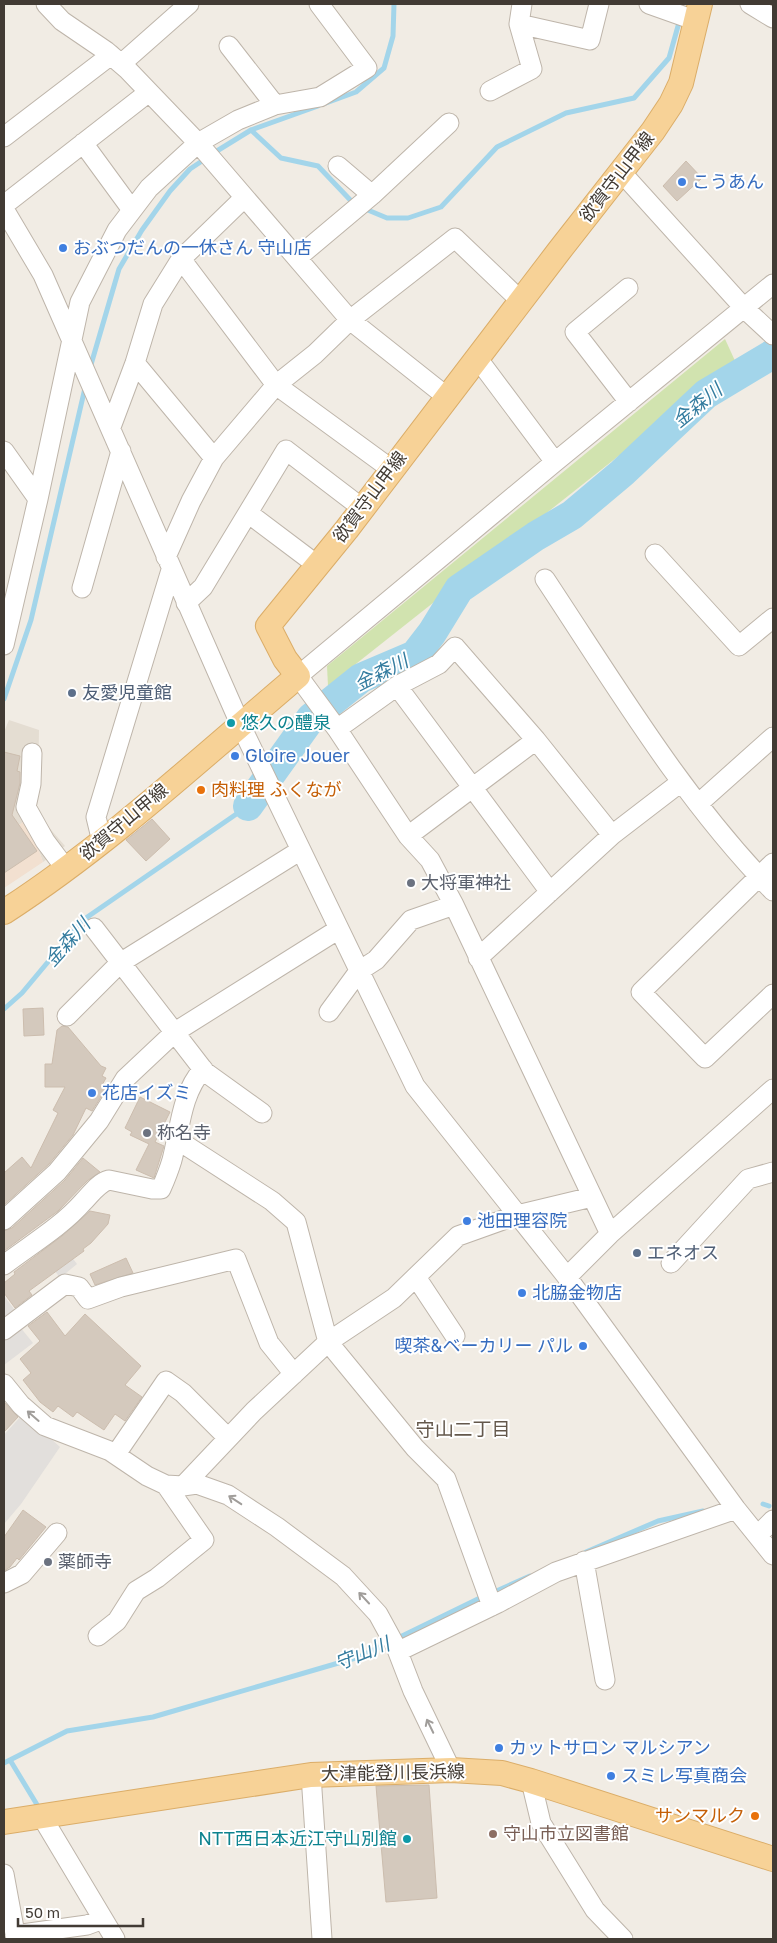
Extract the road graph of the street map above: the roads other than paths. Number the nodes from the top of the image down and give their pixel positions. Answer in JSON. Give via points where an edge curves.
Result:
{"nodes":[{"id":1,"x":46,"y":4,"type":"edge"},
{"id":2,"x":189,"y":4,"type":"edge"},
{"id":3,"x":319,"y":4,"type":"edge"},
{"id":4,"x":522,"y":4,"type":"edge"},
{"id":5,"x":599,"y":4,"type":"edge"},
{"id":6,"x":750,"y":4,"type":"edge"},
{"id":7,"x":657,"y":5,"type":"edge"},
{"id":8,"x":699,"y":12,"type":"edge"},
{"id":9,"x":773,"y":18,"type":"edge"},
{"id":10,"x":519,"y":24,"type":"junction"},
{"id":11,"x":229,"y":46,"type":"dead end"},
{"id":12,"x":116,"y":60,"type":"junction"},
{"id":13,"x":490,"y":91,"type":"dead end"},
{"id":14,"x":148,"y":92,"type":"junction"},
{"id":15,"x":275,"y":105,"type":"junction"},
{"id":16,"x":449,"y":123,"type":"dead end"},
{"id":17,"x":4,"y":137,"type":"edge"},
{"id":18,"x":83,"y":143,"type":"junction"},
{"id":19,"x":200,"y":145,"type":"junction"},
{"id":20,"x":338,"y":166,"type":"dead end"},
{"id":21,"x":622,"y":173,"type":"junction"},
{"id":22,"x":372,"y":195,"type":"junction"},
{"id":23,"x":244,"y":198,"type":"junction"},
{"id":24,"x":4,"y":205,"type":"edge"},
{"id":25,"x":4,"y":209,"type":"edge"},
{"id":26,"x":132,"y":210,"type":"junction"},
{"id":27,"x":181,"y":258,"type":"junction"},
{"id":28,"x":297,"y":258,"type":"junction"},
{"id":29,"x":773,"y":284,"type":"edge"},
{"id":30,"x":628,"y":288,"type":"dead end"},
{"id":31,"x":521,"y":301,"type":"junction"},
{"id":32,"x":745,"y":309,"type":"junction"},
{"id":33,"x":350,"y":320,"type":"junction"},
{"id":34,"x":773,"y":334,"type":"edge"},
{"id":35,"x":72,"y":338,"type":"junction"},
{"id":36,"x":478,"y":359,"type":"junction"},
{"id":37,"x":135,"y":363,"type":"junction"},
{"id":38,"x":276,"y":385,"type":"junction"},
{"id":39,"x":447,"y":397,"type":"junction"},
{"id":40,"x":629,"y":402,"type":"junction"},
{"id":41,"x":111,"y":428,"type":"junction"},
{"id":42,"x":4,"y":451,"type":"edge"},
{"id":43,"x":121,"y":451,"type":"junction"},
{"id":44,"x":214,"y":458,"type":"junction"},
{"id":45,"x":554,"y":462,"type":"junction"},
{"id":46,"x":391,"y":469,"type":"junction"},
{"id":47,"x":38,"y":499,"type":"junction"},
{"id":48,"x":362,"y":508,"type":"junction"},
{"id":49,"x":248,"y":512,"type":"junction"},
{"id":50,"x":655,"y":554,"type":"dead end"},
{"id":51,"x":169,"y":563,"type":"junction"},
{"id":52,"x":317,"y":565,"type":"junction"},
{"id":53,"x":545,"y":578,"type":"dead end"},
{"id":54,"x":82,"y":588,"type":"dead end"},
{"id":55,"x":186,"y":603,"type":"junction"},
{"id":56,"x":773,"y":618,"type":"edge"},
{"id":57,"x":6,"y":623,"type":"edge"},
{"id":58,"x":4,"y":645,"type":"edge"},
{"id":59,"x":298,"y":676,"type":"junction"},
{"id":60,"x":397,"y":686,"type":"junction"},
{"id":61,"x":241,"y":726,"type":"junction"},
{"id":62,"x":337,"y":728,"type":"junction"},
{"id":63,"x":773,"y":737,"type":"edge"},
{"id":64,"x":536,"y":740,"type":"junction"},
{"id":65,"x":32,"y":753,"type":"dead end"},
{"id":66,"x":681,"y":782,"type":"junction"},
{"id":67,"x":472,"y":787,"type":"junction"},
{"id":68,"x":698,"y":804,"type":"junction"},
{"id":69,"x":612,"y":835,"type":"junction"},
{"id":70,"x":408,"y":836,"type":"junction"},
{"id":71,"x":102,"y":842,"type":"junction"},
{"id":72,"x":298,"y":843,"type":"junction"},
{"id":73,"x":773,"y":863,"type":"edge"},
{"id":74,"x":66,"y":869,"type":"junction"},
{"id":75,"x":759,"y":876,"type":"junction"},
{"id":76,"x":773,"y":891,"type":"edge"},
{"id":77,"x":550,"y":892,"type":"junction"},
{"id":78,"x":454,"y":905,"type":"junction"},
{"id":79,"x":4,"y":912,"type":"edge"},
{"id":80,"x":94,"y":928,"type":"dead end"},
{"id":81,"x":339,"y":929,"type":"junction"},
{"id":82,"x":478,"y":958,"type":"junction"},
{"id":83,"x":120,"y":963,"type":"junction"},
{"id":84,"x":359,"y":971,"type":"junction"},
{"id":85,"x":773,"y":994,"type":"edge"},
{"id":86,"x":329,"y":1012,"type":"dead end"},
{"id":87,"x":67,"y":1016,"type":"dead end"},
{"id":88,"x":174,"y":1032,"type":"junction"},
{"id":89,"x":203,"y":1069,"type":"junction"},
{"id":90,"x":773,"y":1089,"type":"edge"},
{"id":91,"x":262,"y":1113,"type":"dead end"},
{"id":92,"x":176,"y":1138,"type":"junction"},
{"id":93,"x":773,"y":1172,"type":"edge"},
{"id":94,"x":592,"y":1197,"type":"junction"},
{"id":95,"x":517,"y":1214,"type":"junction"},
{"id":96,"x":4,"y":1220,"type":"edge"},
{"id":97,"x":610,"y":1234,"type":"junction"},
{"id":98,"x":671,"y":1263,"type":"dead end"},
{"id":99,"x":4,"y":1264,"type":"edge"},
{"id":100,"x":416,"y":1277,"type":"junction"},
{"id":101,"x":567,"y":1277,"type":"junction"},
{"id":102,"x":4,"y":1330,"type":"edge"},
{"id":103,"x":455,"y":1336,"type":"dead end"},
{"id":104,"x":328,"y":1342,"type":"junction"},
{"id":105,"x":294,"y":1374,"type":"junction"},
{"id":106,"x":4,"y":1384,"type":"edge"},
{"id":107,"x":228,"y":1438,"type":"junction"},
{"id":108,"x":116,"y":1454,"type":"junction"},
{"id":109,"x":175,"y":1485,"type":"junction"},
{"id":110,"x":736,"y":1509,"type":"junction"},
{"id":111,"x":773,"y":1520,"type":"edge"},
{"id":112,"x":56,"y":1533,"type":"dead end"},
{"id":113,"x":758,"y":1535,"type":"junction"},
{"id":114,"x":773,"y":1554,"type":"edge"},
{"id":115,"x":584,"y":1561,"type":"junction"},
{"id":116,"x":4,"y":1583,"type":"edge"},
{"id":117,"x":490,"y":1599,"type":"junction"},
{"id":118,"x":98,"y":1636,"type":"dead end"},
{"id":119,"x":396,"y":1646,"type":"junction"},
{"id":120,"x":605,"y":1680,"type":"dead end"},
{"id":121,"x":451,"y":1770,"type":"junction"},
{"id":122,"x":311,"y":1775,"type":"junction"},
{"id":123,"x":531,"y":1781,"type":"junction"},
{"id":124,"x":42,"y":1816,"type":"junction"},
{"id":125,"x":4,"y":1822,"type":"edge"},
{"id":126,"x":773,"y":1859,"type":"edge"},
{"id":127,"x":4,"y":1874,"type":"edge"},
{"id":128,"x":103,"y":1919,"type":"junction"},
{"id":129,"x":15,"y":1937,"type":"edge"},
{"id":130,"x":115,"y":1939,"type":"edge"},
{"id":131,"x":322,"y":1939,"type":"edge"},
{"id":132,"x":623,"y":1939,"type":"edge"}],
"edges":[{"from":1,"to":12,"type":"street","via":[[62,21]]},
{"from":2,"to":12,"type":"street"},
{"from":3,"to":15,"type":"street","via":[[367,68],[320,97]]},
{"from":4,"to":10,"type":"street"},
{"from":5,"to":10,"type":"street","via":[[590,40]]},
{"from":6,"to":9,"type":"street"},
{"from":7,"to":8,"type":"street"},
{"from":8,"to":21,"type":"main road","name":"欲賀守山甲線","via":[[681,83],[672,104]]},
{"from":10,"to":13,"type":"street","via":[[532,69]]},
{"from":11,"to":15,"type":"street"},
{"from":12,"to":14,"type":"street"},
{"from":12,"to":17,"type":"street"},
{"from":14,"to":18,"type":"street"},
{"from":14,"to":19,"type":"street"},
{"from":15,"to":19,"type":"street","via":[[238,120]]},
{"from":16,"to":22,"type":"street"},
{"from":18,"to":24,"type":"street"},
{"from":18,"to":26,"type":"street"},
{"from":19,"to":23,"type":"street"},
{"from":19,"to":26,"type":"street","via":[[149,188]]},
{"from":20,"to":22,"type":"street"},
{"from":21,"to":31,"type":"main road","name":"欲賀守山甲線"},
{"from":21,"to":32,"type":"street"},
{"from":22,"to":28,"type":"street"},
{"from":23,"to":27,"type":"street"},
{"from":23,"to":28,"type":"street"},
{"from":25,"to":35,"type":"street","via":[[43,275]]},
{"from":26,"to":35,"type":"street","via":[[117,230],[80,302]]},
{"from":27,"to":37,"type":"street","via":[[153,304]]},
{"from":27,"to":38,"type":"street"},
{"from":28,"to":33,"type":"street"},
{"from":29,"to":32,"type":"street"},
{"from":30,"to":40,"type":"street","via":[[575,332]]},
{"from":31,"to":33,"type":"street","via":[[455,238]]},
{"from":31,"to":36,"type":"main road","name":"欲賀守山甲線"},
{"from":32,"to":34,"type":"street"},
{"from":32,"to":40,"type":"street"},
{"from":33,"to":38,"type":"street"},
{"from":33,"to":39,"type":"street"},
{"from":35,"to":41,"type":"street"},
{"from":35,"to":47,"type":"street"},
{"from":36,"to":39,"type":"main road","name":"欲賀守山甲線"},
{"from":36,"to":45,"type":"street"},
{"from":37,"to":41,"type":"street"},
{"from":37,"to":44,"type":"street"},
{"from":38,"to":44,"type":"street"},
{"from":38,"to":46,"type":"street"},
{"from":39,"to":46,"type":"main road","name":"欲賀守山甲線"},
{"from":40,"to":45,"type":"street"},
{"from":41,"to":43,"type":"street"},
{"from":42,"to":47,"type":"street"},
{"from":43,"to":51,"type":"street"},
{"from":43,"to":54,"type":"street"},
{"from":44,"to":51,"type":"street","via":[[191,501]]},
{"from":45,"to":59,"type":"street"},
{"from":46,"to":48,"type":"main road","name":"欲賀守山甲線"},
{"from":47,"to":57,"type":"street"},
{"from":48,"to":49,"type":"street","via":[[286,450]]},
{"from":48,"to":52,"type":"main road","name":"欲賀守山甲線"},
{"from":49,"to":52,"type":"street"},
{"from":49,"to":55,"type":"street","via":[[203,587]]},
{"from":50,"to":56,"type":"street","via":[[739,646]]},
{"from":51,"to":55,"type":"street"},
{"from":51,"to":71,"type":"street","via":[[96,817]]},
{"from":52,"to":59,"type":"main road","name":"欲賀守山甲線","via":[[268,626]]},
{"from":53,"to":66,"type":"street"},
{"from":55,"to":61,"type":"street"},
{"from":57,"to":58,"type":"street"},
{"from":59,"to":61,"type":"main road","name":"欲賀守山甲線"},
{"from":59,"to":62,"type":"street"},
{"from":60,"to":62,"type":"street"},
{"from":60,"to":64,"type":"street","via":[[439,664],[455,647]]},
{"from":60,"to":67,"type":"street"},
{"from":61,"to":71,"type":"main road","name":"欲賀守山甲線"},
{"from":61,"to":72,"type":"street"},
{"from":62,"to":70,"type":"street"},
{"from":63,"to":68,"type":"street"},
{"from":64,"to":67,"type":"street"},
{"from":64,"to":69,"type":"street"},
{"from":65,"to":74,"type":"street","via":[[26,807]]},
{"from":66,"to":68,"type":"street"},
{"from":66,"to":69,"type":"street"},
{"from":67,"to":70,"type":"street"},
{"from":67,"to":77,"type":"street"},
{"from":68,"to":75,"type":"street"},
{"from":69,"to":77,"type":"street"},
{"from":70,"to":78,"type":"street","via":[[430,860]]},
{"from":71,"to":74,"type":"main road","name":"欲賀守山甲線"},
{"from":72,"to":81,"type":"street"},
{"from":72,"to":83,"type":"street"},
{"from":73,"to":75,"type":"street"},
{"from":74,"to":79,"type":"main road","name":"欲賀守山甲線"},
{"from":75,"to":76,"type":"street"},
{"from":75,"to":85,"type":"street","via":[[640,992],[705,1058]]},
{"from":77,"to":82,"type":"street"},
{"from":78,"to":82,"type":"street"},
{"from":78,"to":84,"type":"street","via":[[411,920],[376,960]]},
{"from":80,"to":83,"type":"street"},
{"from":81,"to":84,"type":"street"},
{"from":81,"to":88,"type":"street"},
{"from":82,"to":94,"type":"street"},
{"from":83,"to":87,"type":"street"},
{"from":83,"to":88,"type":"street"},
{"from":84,"to":86,"type":"street"},
{"from":84,"to":95,"type":"street","via":[[415,1086]]},
{"from":88,"to":89,"type":"street"},
{"from":88,"to":96,"type":"street","via":[[125,1079],[99,1121],[57,1172]]},
{"from":89,"to":91,"type":"street"},
{"from":89,"to":92,"type":"street","via":[[184,1101]]},
{"from":90,"to":97,"type":"street"},
{"from":92,"to":99,"type":"street","via":[[161,1189],[109,1180],[102,1182],[73,1212]]},
{"from":92,"to":104,"type":"street","via":[[272,1201],[296,1222]]},
{"from":93,"to":98,"type":"street","via":[[748,1179]]},
{"from":94,"to":95,"type":"street"},
{"from":94,"to":97,"type":"street"},
{"from":95,"to":100,"type":"street","via":[[458,1236]]},
{"from":95,"to":101,"type":"street"},
{"from":97,"to":101,"type":"street"},
{"from":100,"to":103,"type":"street"},
{"from":100,"to":104,"type":"street","via":[[394,1298]]},
{"from":101,"to":110,"type":"street"},
{"from":102,"to":105,"type":"street","via":[[65,1284],[79,1287],[88,1299],[121,1287],[236,1259],[269,1343]]},
{"from":104,"to":105,"type":"street"},
{"from":104,"to":117,"type":"street","via":[[446,1479]]},
{"from":105,"to":107,"type":"street"},
{"from":108,"to":106,"type":"street","one_way":true,"via":[[45,1426],[20,1405]]},
{"from":107,"to":108,"type":"street","via":[[183,1392],[166,1381]]},
{"from":107,"to":109,"type":"street"},
{"from":108,"to":109,"type":"street","via":[[147,1476]]},
{"from":109,"to":118,"type":"street","via":[[204,1540],[136,1591],[117,1620]]},
{"from":119,"to":109,"type":"street","one_way":true,"via":[[378,1614],[344,1576],[277,1527],[212,1488],[198,1484]]},
{"from":110,"to":113,"type":"street"},
{"from":110,"to":115,"type":"street"},
{"from":111,"to":113,"type":"street"},
{"from":112,"to":116,"type":"street","via":[[22,1574]]},
{"from":113,"to":114,"type":"street"},
{"from":115,"to":117,"type":"street"},
{"from":115,"to":120,"type":"street"},
{"from":117,"to":119,"type":"street"},
{"from":121,"to":119,"type":"street","one_way":true,"via":[[413,1691]]},
{"from":121,"to":122,"type":"main road","name":"大津能登川長浜線"},
{"from":121,"to":123,"type":"main road","name":"大津能登川長浜線","via":[[502,1774]]},
{"from":122,"to":124,"type":"main road","name":"大津能登川長浜線"},
{"from":122,"to":131,"type":"street"},
{"from":123,"to":126,"type":"main road","name":"大津能登川長浜線"},
{"from":123,"to":132,"type":"street","via":[[541,1823],[595,1910]]},
{"from":124,"to":125,"type":"main road","name":"大津能登川長浜線"},
{"from":124,"to":128,"type":"street"},
{"from":127,"to":129,"type":"street"},
{"from":128,"to":129,"type":"street","via":[[87,1925]]},
{"from":128,"to":130,"type":"street"}]}
